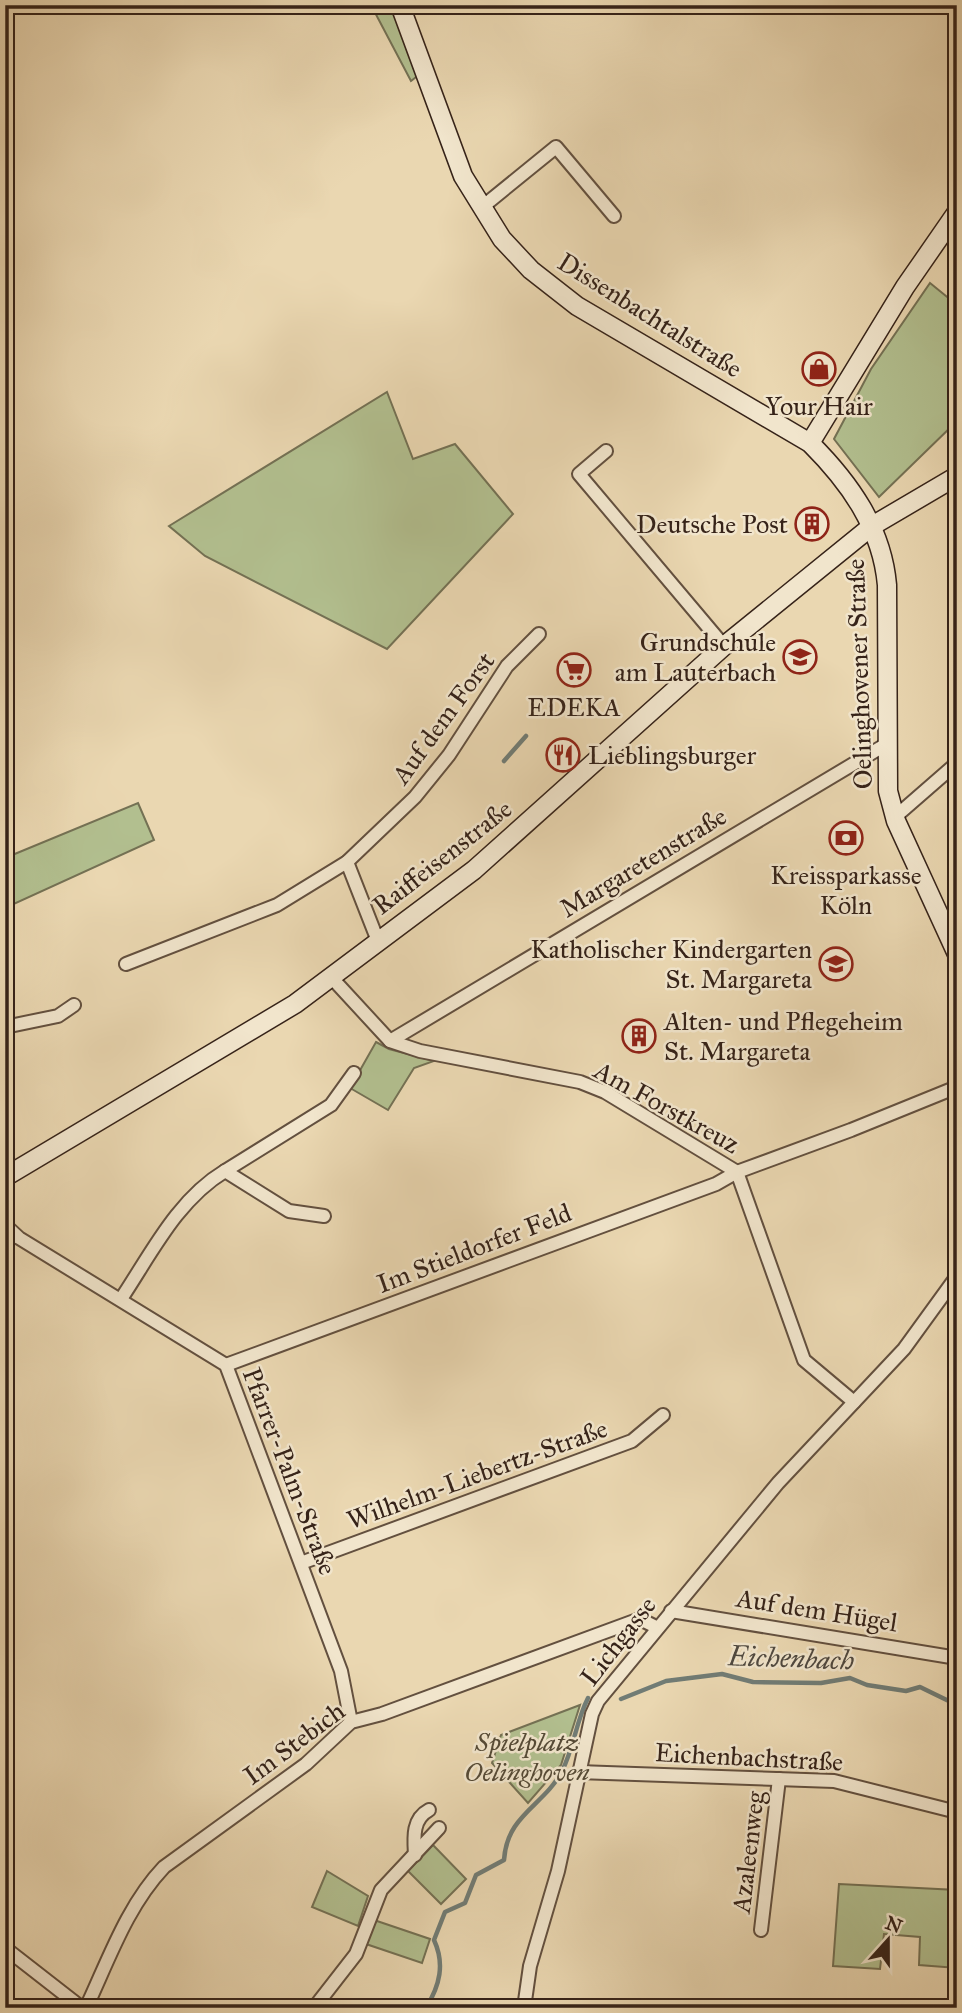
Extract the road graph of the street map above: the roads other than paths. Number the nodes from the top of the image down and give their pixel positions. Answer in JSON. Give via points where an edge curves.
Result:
{"nodes":[{"id":1,"x":400,"y":5,"type":"edge"},
{"id":2,"x":481,"y":208,"type":"junction"},
{"id":3,"x":957,"y":212,"type":"edge"},
{"id":4,"x":614,"y":216,"type":"dead end"},
{"id":5,"x":810,"y":443,"type":"junction"},
{"id":6,"x":606,"y":451,"type":"dead end"},
{"id":7,"x":957,"y":476,"type":"edge"},
{"id":8,"x":872,"y":526,"type":"junction"},
{"id":9,"x":539,"y":634,"type":"dead end"},
{"id":10,"x":724,"y":646,"type":"junction"},
{"id":11,"x":885,"y":745,"type":"junction"},
{"id":12,"x":957,"y":763,"type":"edge"},
{"id":13,"x":895,"y":817,"type":"junction"},
{"id":14,"x":347,"y":863,"type":"junction"},
{"id":15,"x":378,"y":941,"type":"junction"},
{"id":16,"x":957,"y":954,"type":"edge"},
{"id":17,"x":126,"y":964,"type":"dead end"},
{"id":18,"x":331,"y":977,"type":"junction"},
{"id":19,"x":74,"y":1005,"type":"dead end"},
{"id":20,"x":5,"y":1027,"type":"edge"},
{"id":21,"x":390,"y":1041,"type":"junction"},
{"id":22,"x":354,"y":1073,"type":"dead end"},
{"id":23,"x":957,"y":1087,"type":"edge"},
{"id":24,"x":225,"y":1171,"type":"junction"},
{"id":25,"x":737,"y":1172,"type":"junction"},
{"id":26,"x":5,"y":1177,"type":"edge"},
{"id":27,"x":324,"y":1216,"type":"dead end"},
{"id":28,"x":5,"y":1225,"type":"edge"},
{"id":29,"x":957,"y":1276,"type":"edge"},
{"id":30,"x":121,"y":1299,"type":"junction"},
{"id":31,"x":226,"y":1365,"type":"junction"},
{"id":32,"x":854,"y":1402,"type":"junction"},
{"id":33,"x":663,"y":1415,"type":"dead end"},
{"id":34,"x":301,"y":1563,"type":"junction"},
{"id":35,"x":671,"y":1611,"type":"junction"},
{"id":36,"x":656,"y":1627,"type":"junction"},
{"id":37,"x":957,"y":1658,"type":"edge"},
{"id":38,"x":351,"y":1722,"type":"junction"},
{"id":39,"x":578,"y":1772,"type":"junction"},
{"id":40,"x":779,"y":1779,"type":"junction"},
{"id":41,"x":429,"y":1810,"type":"dead end"},
{"id":42,"x":957,"y":1812,"type":"edge"},
{"id":43,"x":439,"y":1828,"type":"dead end"},
{"id":44,"x":415,"y":1855,"type":"junction"},
{"id":45,"x":761,"y":1930,"type":"dead end"},
{"id":46,"x":5,"y":1948,"type":"edge"},
{"id":47,"x":84,"y":2008,"type":"edge"},
{"id":48,"x":314,"y":2008,"type":"edge"},
{"id":49,"x":524,"y":2008,"type":"edge"}],
"edges":[{"from":1,"to":2,"type":"main road","name":"Dissenbachtalstraße","via":[[448,137]]},
{"from":2,"to":4,"type":"street","via":[[556,147]]},
{"from":2,"to":5,"type":"main road","name":"Dissenbachtalstraße","via":[[531,271],[577,306]]},
{"from":3,"to":5,"type":"main road","via":[[899,296]]},
{"from":5,"to":8,"type":"main road","name":"Oelinghovener Straße","via":[[842,475]]},
{"from":6,"to":10,"type":"street","via":[[579,474]]},
{"from":7,"to":8,"type":"main road","name":"Raiffeisenstraße"},
{"from":8,"to":10,"type":"main road","name":"Raiffeisenstraße"},
{"from":8,"to":11,"type":"main road","name":"Oelinghovener Straße","via":[[885,558],[887,585]]},
{"from":9,"to":14,"type":"street","name":"Auf dem Forst","via":[[507,666],[449,755],[415,797]]},
{"from":10,"to":15,"type":"main road","name":"Raiffeisenstraße","via":[[474,870]]},
{"from":11,"to":13,"type":"main road","name":"Oelinghovener Straße"},
{"from":11,"to":21,"type":"street","name":"Margaretenstraße"},
{"from":12,"to":13,"type":"street"},
{"from":13,"to":16,"type":"main road","name":"Oelinghovener Straße"},
{"from":14,"to":15,"type":"street"},
{"from":14,"to":17,"type":"street","name":"Auf dem Forst","via":[[276,905]]},
{"from":15,"to":18,"type":"main road","name":"Raiffeisenstraße"},
{"from":18,"to":21,"type":"street","name":"Am Forstkreuz"},
{"from":18,"to":26,"type":"main road","name":"Raiffeisenstraße","via":[[254,1032]]},
{"from":19,"to":20,"type":"street","via":[[58,1016]]},
{"from":21,"to":25,"type":"street","name":"Am Forstkreuz","via":[[419,1051],[580,1082],[605,1092]]},
{"from":22,"to":24,"type":"street","via":[[331,1105]]},
{"from":23,"to":25,"type":"street","name":"Am Forstkreuz"},
{"from":24,"to":27,"type":"street","via":[[289,1211]]},
{"from":24,"to":30,"type":"street","via":[[182,1208]]},
{"from":25,"to":31,"type":"street","name":"Im Stieldorfer Feld","via":[[716,1184]]},
{"from":25,"to":32,"type":"street","via":[[804,1360]]},
{"from":28,"to":30,"type":"street","name":"Pfarrer-Palm-Straße"},
{"from":29,"to":32,"type":"street","name":"Lichgasse","via":[[904,1349]]},
{"from":30,"to":31,"type":"street","name":"Pfarrer-Palm-Straße"},
{"from":31,"to":34,"type":"street","name":"Pfarrer-Palm-Straße"},
{"from":32,"to":35,"type":"street","name":"Lichgasse","via":[[778,1483]]},
{"from":33,"to":34,"type":"street","name":"Wilhelm-Liebertz-Straße","via":[[632,1441]]},
{"from":34,"to":38,"type":"street","name":"Pfarrer-Palm-Straße","via":[[341,1671]]},
{"from":35,"to":36,"type":"street","name":"Lichgasse"},
{"from":35,"to":37,"type":"street","name":"Auf dem Hügel"},
{"from":36,"to":38,"type":"street","name":"Im Stebich","via":[[639,1619]]},
{"from":36,"to":39,"type":"street","name":"Lichgasse","via":[[598,1701]]},
{"from":38,"to":47,"type":"street","name":"Im Stebich","via":[[306,1765],[164,1867],[148,1884]]},
{"from":39,"to":40,"type":"street","name":"Eichenbachstraße"},
{"from":39,"to":49,"type":"street","name":"Lichgasse","via":[[558,1871],[530,1966]]},
{"from":40,"to":42,"type":"street","name":"Eichenbachstraße","via":[[834,1781]]},
{"from":40,"to":45,"type":"street","name":"Azaleenweg"},
{"from":41,"to":44,"type":"street","via":[[421,1814],[414,1828]]},
{"from":43,"to":44,"type":"street"},
{"from":44,"to":48,"type":"street","via":[[381,1890],[356,1954]]},
{"from":46,"to":47,"type":"street"}]}
